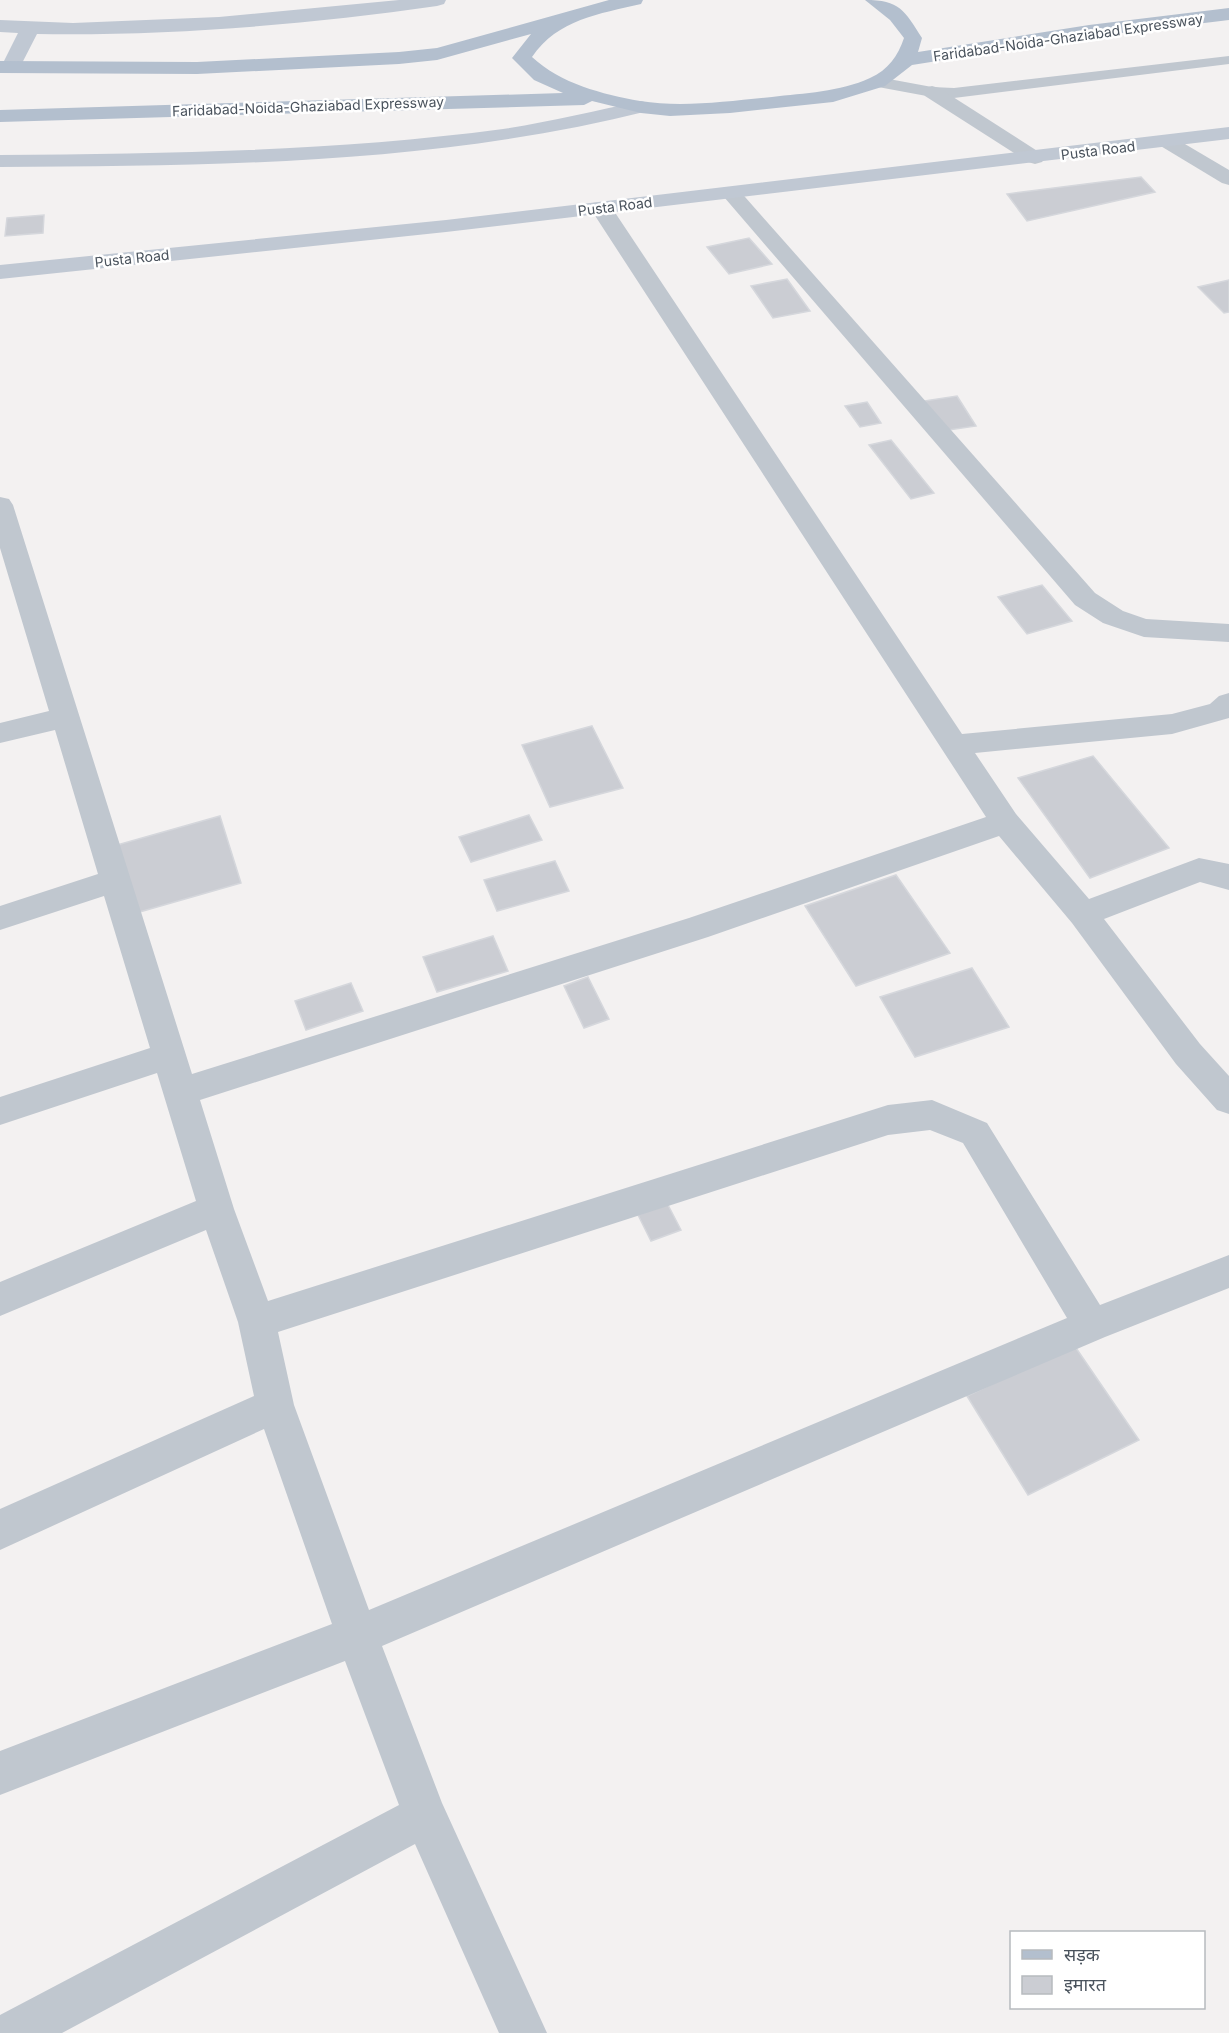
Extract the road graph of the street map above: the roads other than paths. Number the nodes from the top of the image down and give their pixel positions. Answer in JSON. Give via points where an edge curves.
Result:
{"nodes":[{"id":1,"x":437,"y":0,"type":"edge"},
{"id":2,"x":634,"y":0,"type":"edge"},
{"id":3,"x":874,"y":0,"type":"edge"},
{"id":4,"x":1229,"y":14,"type":"edge"},
{"id":5,"x":570,"y":16,"type":"junction"},
{"id":6,"x":0,"y":26,"type":"edge"},
{"id":7,"x":30,"y":29,"type":"junction"},
{"id":8,"x":906,"y":60,"type":"junction"},
{"id":9,"x":1229,"y":60,"type":"edge"},
{"id":10,"x":6,"y":67,"type":"edge"},
{"id":11,"x":878,"y":82,"type":"junction"},
{"id":12,"x":932,"y":92,"type":"junction"},
{"id":13,"x":615,"y":101,"type":"junction"},
{"id":14,"x":641,"y":107,"type":"junction"},
{"id":15,"x":0,"y":116,"type":"edge"},
{"id":16,"x":1229,"y":133,"type":"edge"},
{"id":17,"x":1166,"y":141,"type":"junction"},
{"id":18,"x":1035,"y":158,"type":"junction"},
{"id":19,"x":0,"y":161,"type":"edge"},
{"id":20,"x":1229,"y":179,"type":"edge"},
{"id":21,"x":731,"y":193,"type":"junction"},
{"id":22,"x":601,"y":208,"type":"junction"},
{"id":23,"x":0,"y":272,"type":"edge"},
{"id":24,"x":0,"y":505,"type":"edge"},
{"id":25,"x":1229,"y":633,"type":"edge"},
{"id":26,"x":1229,"y":703,"type":"edge"},
{"id":27,"x":65,"y":717,"type":"junction"},
{"id":28,"x":0,"y":734,"type":"edge"},
{"id":29,"x":953,"y":744,"type":"junction"},
{"id":30,"x":1005,"y":822,"type":"junction"},
{"id":31,"x":1229,"y":878,"type":"edge"},
{"id":32,"x":116,"y":880,"type":"junction"},
{"id":33,"x":1083,"y":915,"type":"junction"},
{"id":34,"x":0,"y":918,"type":"edge"},
{"id":35,"x":169,"y":1055,"type":"junction"},
{"id":36,"x":180,"y":1092,"type":"junction"},
{"id":37,"x":1229,"y":1100,"type":"edge"},
{"id":38,"x":0,"y":1111,"type":"edge"},
{"id":39,"x":216,"y":1209,"type":"junction"},
{"id":40,"x":1229,"y":1271,"type":"edge"},
{"id":41,"x":0,"y":1299,"type":"edge"},
{"id":42,"x":257,"y":1322,"type":"junction"},
{"id":43,"x":1092,"y":1325,"type":"junction"},
{"id":44,"x":275,"y":1406,"type":"junction"},
{"id":45,"x":0,"y":1530,"type":"edge"},
{"id":46,"x":356,"y":1636,"type":"junction"},
{"id":47,"x":0,"y":1773,"type":"edge"},
{"id":48,"x":425,"y":1815,"type":"junction"},
{"id":49,"x":14,"y":2033,"type":"edge"},
{"id":50,"x":523,"y":2033,"type":"edge"}],
"edges":[{"from":1,"to":7,"type":"street","via":[[356,12],[256,20]]},
{"from":2,"to":5,"type":"main road"},
{"from":3,"to":8,"type":"main road","via":[[888,7],[913,38]]},
{"from":4,"to":8,"type":"main road","name":"Faridabad-Noida-Ghaziabad Expressway"},
{"from":5,"to":10,"type":"main road","via":[[437,54],[399,58],[197,68]]},
{"from":5,"to":13,"type":"main road","via":[[532,40],[522,58],[542,75],[572,90]]},
{"from":6,"to":7,"type":"street"},
{"from":7,"to":10,"type":"street"},
{"from":8,"to":11,"type":"main road"},
{"from":9,"to":12,"type":"lane","via":[[975,91]]},
{"from":11,"to":12,"type":"lane"},
{"from":11,"to":14,"type":"main road","via":[[833,96],[773,104],[670,110]]},
{"from":12,"to":18,"type":"street"},
{"from":13,"to":14,"type":"main road"},
{"from":13,"to":15,"type":"main road","name":"Faridabad-Noida-Ghaziabad Expressway","via":[[496,100]]},
{"from":14,"to":19,"type":"street","via":[[546,128],[425,144],[168,161]]},
{"from":16,"to":17,"type":"street","name":"Pusta Road"},
{"from":17,"to":18,"type":"street","name":"Pusta Road"},
{"from":17,"to":20,"type":"street"},
{"from":18,"to":21,"type":"street","name":"Pusta Road"},
{"from":21,"to":22,"type":"street","name":"Pusta Road"},
{"from":21,"to":25,"type":"street","via":[[1085,599],[1113,617],[1144,628]]},
{"from":22,"to":23,"type":"street","name":"Pusta Road"},
{"from":22,"to":29,"type":"street"},
{"from":24,"to":27,"type":"street"},
{"from":26,"to":29,"type":"street","via":[[1220,711],[1172,724]]},
{"from":27,"to":28,"type":"street"},
{"from":27,"to":32,"type":"street"},
{"from":29,"to":30,"type":"street"},
{"from":30,"to":33,"type":"street"},
{"from":30,"to":36,"type":"street","via":[[697,928]]},
{"from":31,"to":33,"type":"street","via":[[1199,870]]},
{"from":32,"to":34,"type":"street"},
{"from":32,"to":35,"type":"street"},
{"from":33,"to":37,"type":"street","via":[[1188,1054]]},
{"from":35,"to":36,"type":"street"},
{"from":35,"to":38,"type":"street"},
{"from":36,"to":39,"type":"street"},
{"from":39,"to":41,"type":"street"},
{"from":39,"to":42,"type":"street"},
{"from":40,"to":43,"type":"street"},
{"from":42,"to":43,"type":"street","via":[[888,1120],[932,1115],[975,1133]]},
{"from":42,"to":44,"type":"street"},
{"from":43,"to":46,"type":"street"},
{"from":44,"to":45,"type":"street"},
{"from":44,"to":46,"type":"street"},
{"from":46,"to":47,"type":"street"},
{"from":46,"to":48,"type":"street"},
{"from":48,"to":49,"type":"street"},
{"from":48,"to":50,"type":"street"}]}
